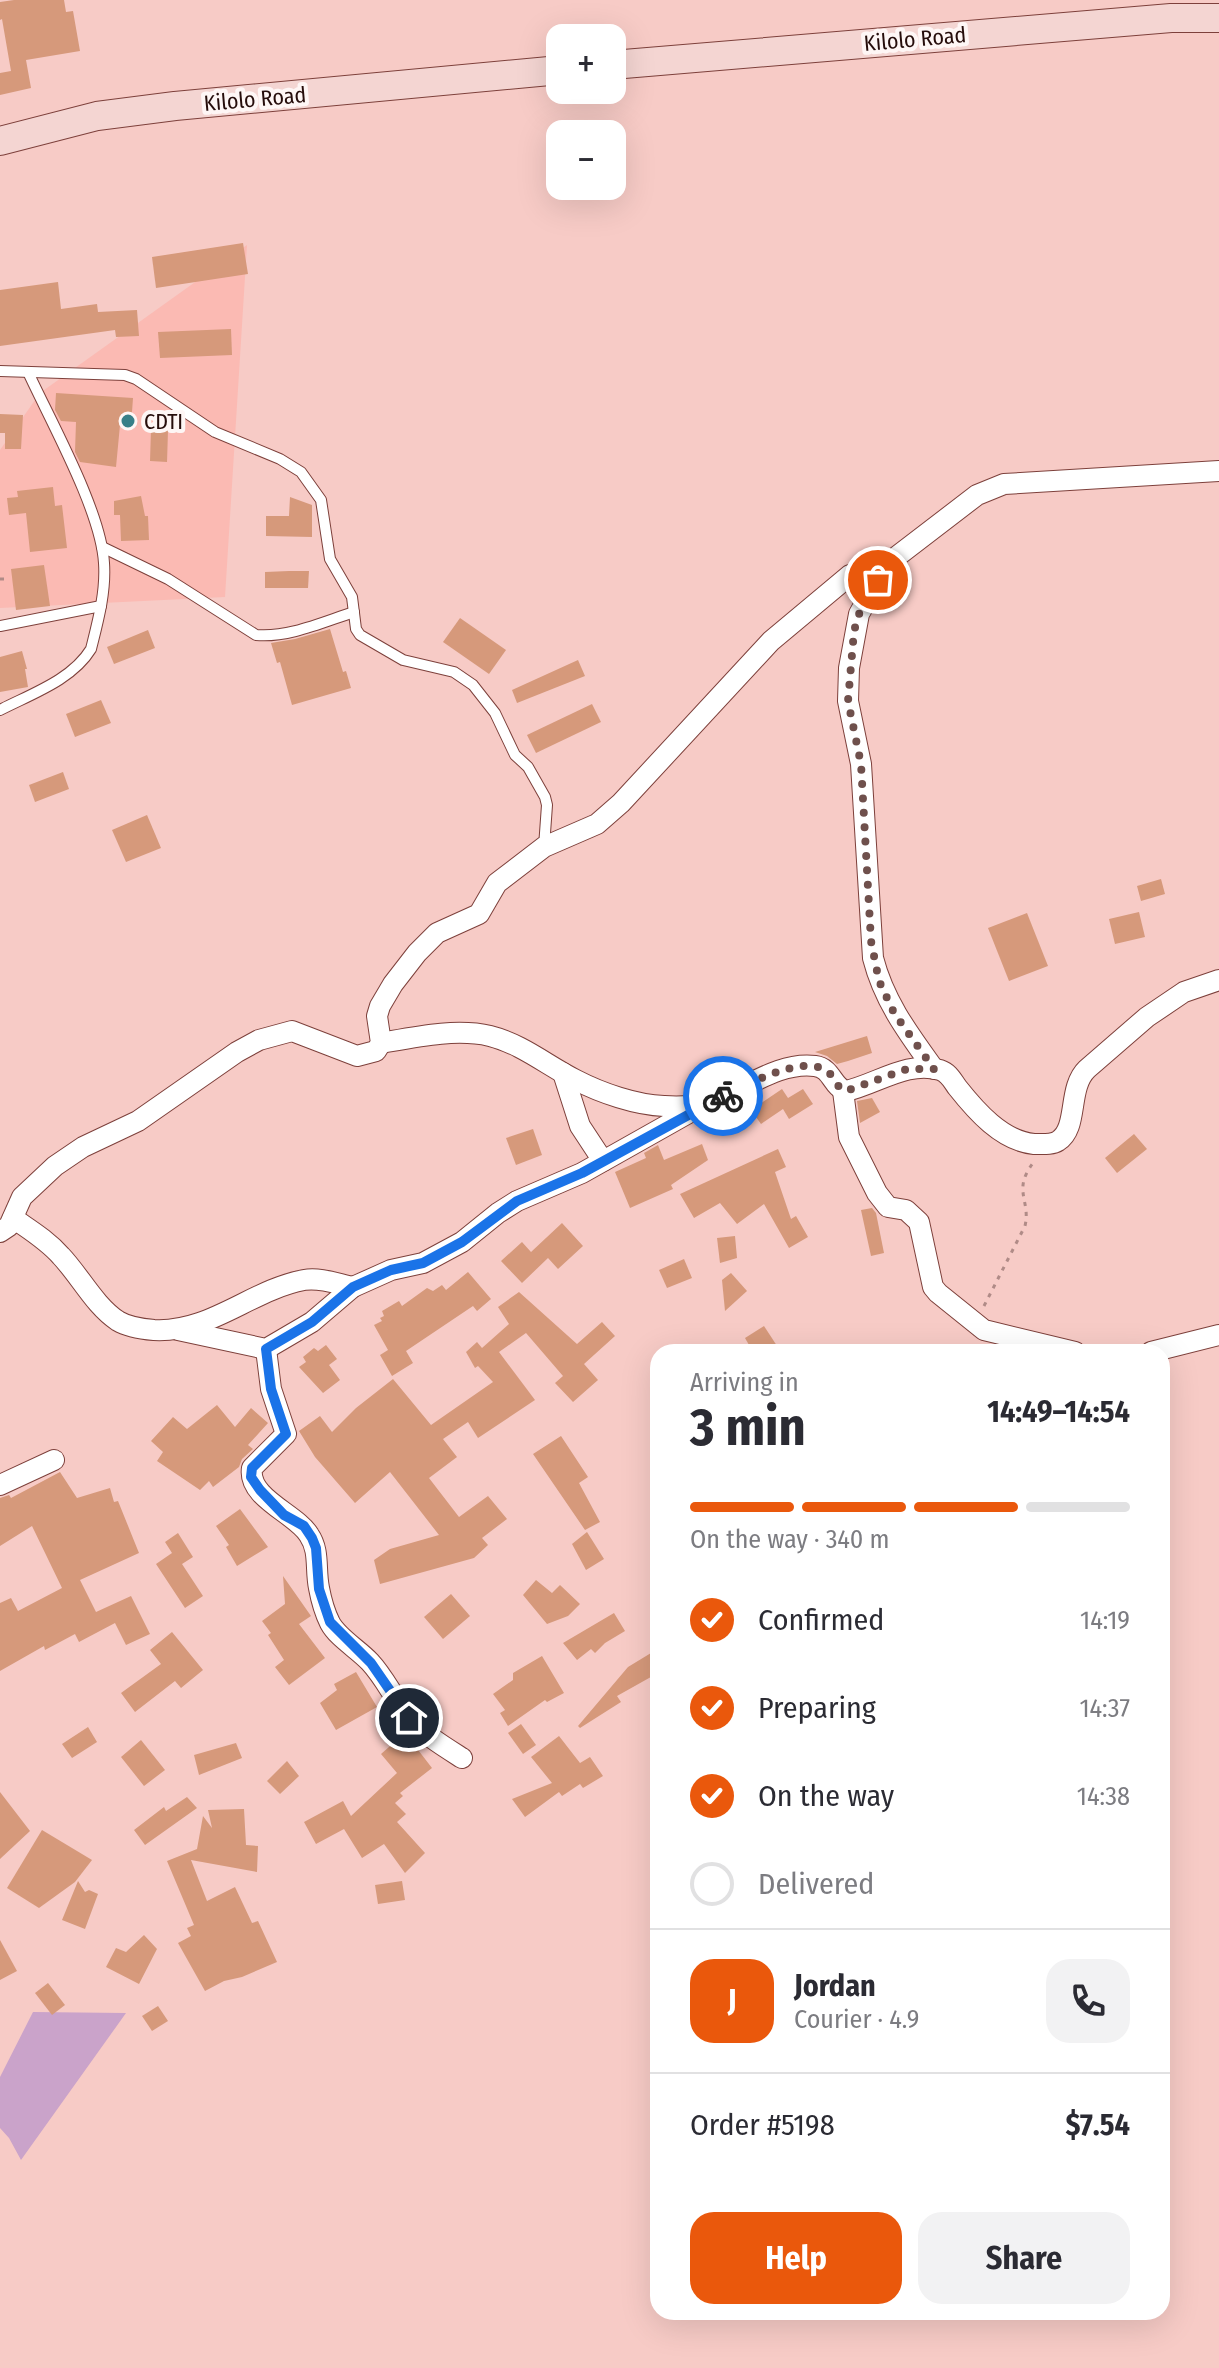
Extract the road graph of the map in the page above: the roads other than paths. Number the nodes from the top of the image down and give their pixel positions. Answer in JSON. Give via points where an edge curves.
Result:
{"nodes":[{"id":1,"x":1219,"y":18,"type":"edge"},
{"id":2,"x":626,"y":64,"type":"edge"},
{"id":3,"x":546,"y":71,"type":"edge"},
{"id":4,"x":0,"y":141,"type":"edge"},
{"id":5,"x":0,"y":371,"type":"edge"},
{"id":6,"x":28,"y":372,"type":"junction"},
{"id":7,"x":1219,"y":471,"type":"edge"},
{"id":8,"x":102,"y":547,"type":"junction"},
{"id":9,"x":887,"y":564,"type":"junction"},
{"id":10,"x":101,"y":606,"type":"junction"},
{"id":11,"x":354,"y":612,"type":"junction"},
{"id":12,"x":0,"y":626,"type":"edge"},
{"id":13,"x":0,"y":710,"type":"edge"},
{"id":14,"x":544,"y":847,"type":"junction"},
{"id":15,"x":1219,"y":980,"type":"edge"},
{"id":16,"x":381,"y":1043,"type":"junction"},
{"id":17,"x":934,"y":1069,"type":"junction"},
{"id":18,"x":563,"y":1073,"type":"junction"},
{"id":19,"x":843,"y":1091,"type":"junction"},
{"id":20,"x":705,"y":1103,"type":"junction"},
{"id":21,"x":603,"y":1161,"type":"junction"},
{"id":22,"x":6,"y":1225,"type":"edge"},
{"id":23,"x":353,"y":1287,"type":"junction"},
{"id":24,"x":178,"y":1330,"type":"junction"},
{"id":25,"x":1219,"y":1335,"type":"edge"},
{"id":26,"x":1042,"y":1344,"type":"edge"},
{"id":27,"x":1170,"y":1347,"type":"edge"},
{"id":28,"x":266,"y":1349,"type":"junction"},
{"id":29,"x":54,"y":1460,"type":"dead end"},
{"id":30,"x":0,"y":1485,"type":"edge"},
{"id":31,"x":462,"y":1758,"type":"dead end"}],
"edges":[{"from":1,"to":2,"type":"main road","name":"Kilolo Road"},
{"from":3,"to":4,"type":"main road","name":"Kilolo Road","via":[[159,108],[97,116]]},
{"from":5,"to":6,"type":"lane"},
{"from":6,"to":8,"type":"lane","via":[[86,498]]},
{"from":6,"to":11,"type":"lane","via":[[136,379],[215,432],[301,472],[321,500],[330,559],[352,597]]},
{"from":7,"to":9,"type":"street","via":[[1004,484],[977,495]]},
{"from":8,"to":10,"type":"lane"},
{"from":8,"to":11,"type":"lane","via":[[168,579],[256,635],[300,629]]},
{"from":9,"to":14,"type":"street","via":[[850,575],[771,641],[597,824]]},
{"from":9,"to":17,"type":"street","via":[[859,614],[848,701],[861,764],[873,958],[894,1013]]},
{"from":10,"to":12,"type":"lane"},
{"from":10,"to":13,"type":"lane","via":[[86,657],[46,687]]},
{"from":11,"to":14,"type":"lane","via":[[356,629],[370,643],[403,660],[457,674],[486,700],[545,797]]},
{"from":14,"to":16,"type":"street","via":[[497,883],[474,918],[437,933],[417,953],[380,1006]]},
{"from":15,"to":17,"type":"street","via":[[1184,992],[1147,1017],[1078,1077],[1072,1114],[1056,1143],[1016,1139],[990,1123],[949,1074]]},
{"from":16,"to":18,"type":"street","via":[[461,1033],[490,1036]]},
{"from":16,"to":22,"type":"street","via":[[376,1051],[357,1056],[292,1031],[259,1040],[138,1121],[55,1166],[22,1197]]},
{"from":17,"to":19,"type":"street","via":[[907,1069]]},
{"from":18,"to":20,"type":"street","via":[[652,1104]]},
{"from":18,"to":21,"type":"street","via":[[580,1126]]},
{"from":19,"to":20,"type":"street","via":[[826,1070],[814,1066],[778,1072]]},
{"from":19,"to":26,"type":"street","via":[[849,1137],[877,1193],[888,1207],[906,1210],[919,1222],[933,1287],[984,1330]]},
{"from":20,"to":21,"type":"street"},
{"from":21,"to":23,"type":"street","via":[[517,1201],[423,1263]]},
{"from":22,"to":24,"type":"street","via":[[44,1239],[119,1322],[140,1329]]},
{"from":23,"to":24,"type":"street","via":[[307,1280]]},
{"from":23,"to":28,"type":"street","via":[[312,1322]]},
{"from":24,"to":28,"type":"street"},
{"from":25,"to":27,"type":"street"},
{"from":28,"to":31,"type":"street","via":[[271,1389],[286,1434],[252,1468],[251,1477],[312,1538],[319,1589],[335,1630],[371,1663],[409,1718]]},
{"from":29,"to":30,"type":"street"}]}
